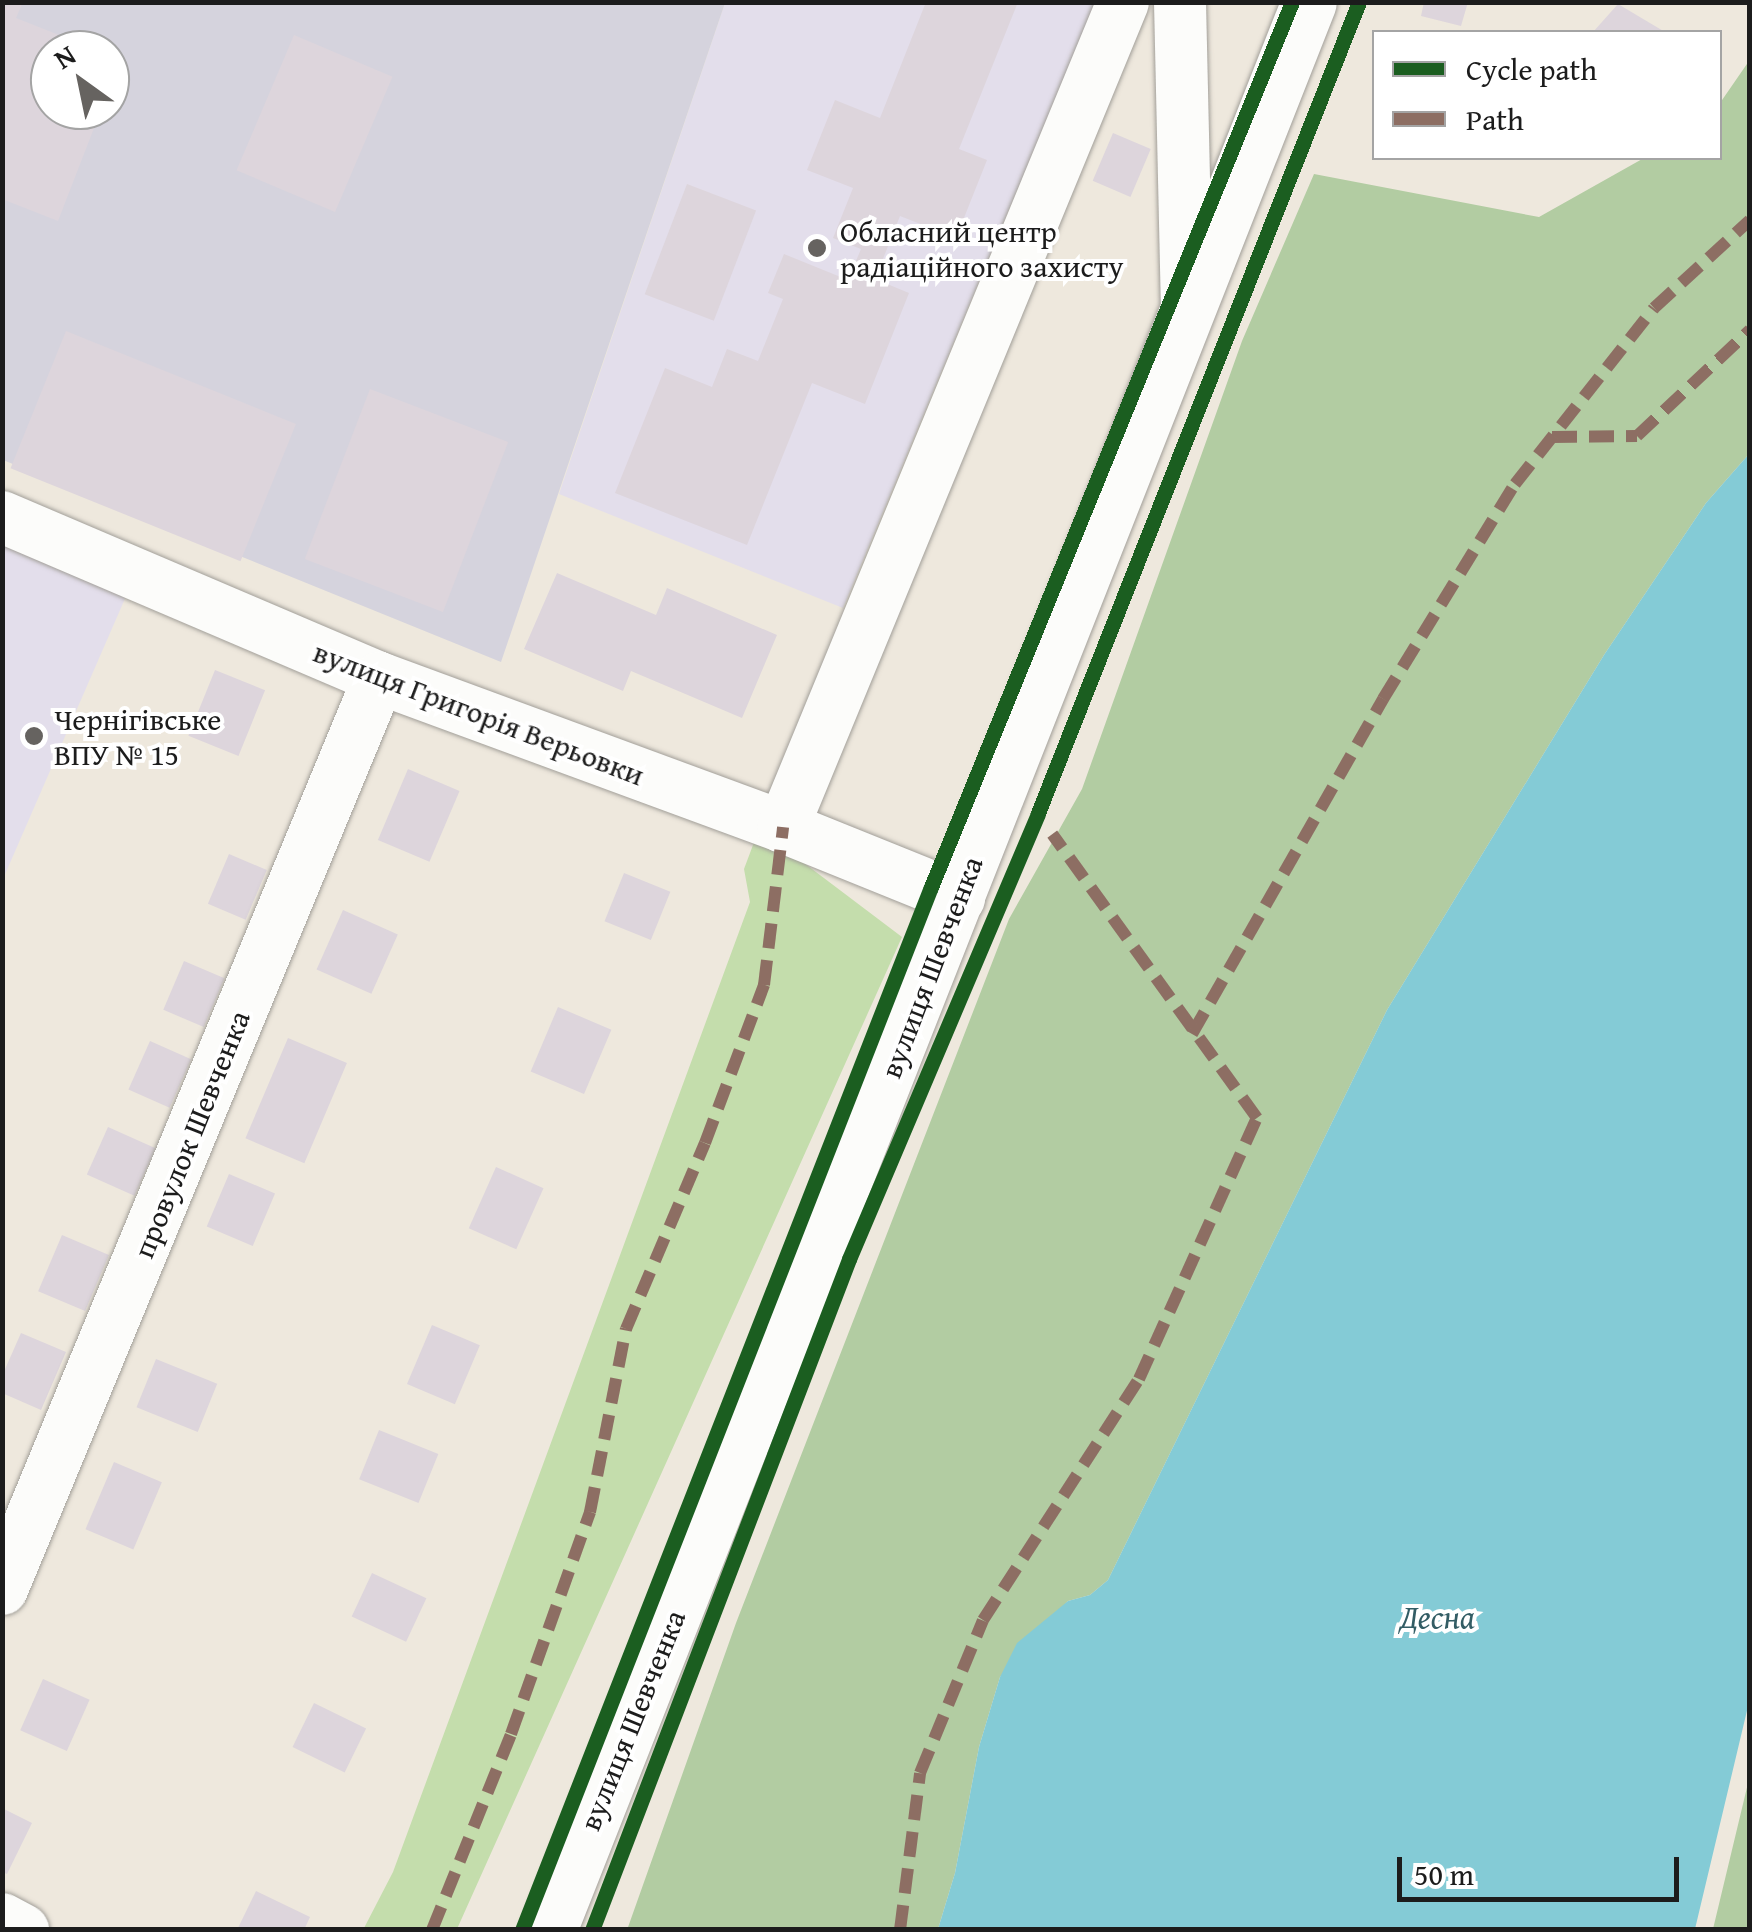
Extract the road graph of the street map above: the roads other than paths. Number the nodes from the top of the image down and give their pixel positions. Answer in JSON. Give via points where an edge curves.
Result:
{"nodes":[{"id":1,"x":1123,"y":2,"type":"edge"},
{"id":2,"x":1180,"y":2,"type":"edge"},
{"id":3,"x":1309,"y":2,"type":"edge"},
{"id":4,"x":1187,"y":311,"type":"junction"},
{"id":5,"x":2,"y":518,"type":"edge"},
{"id":6,"x":380,"y":678,"type":"junction"},
{"id":7,"x":783,"y":828,"type":"junction"},
{"id":8,"x":958,"y":898,"type":"junction"},
{"id":9,"x":2,"y":1589,"type":"edge"},
{"id":10,"x":2,"y":1919,"type":"edge"},
{"id":11,"x":23,"y":1930,"type":"edge"},
{"id":12,"x":549,"y":1930,"type":"edge"}],
"edges":[{"from":1,"to":7,"type":"street"},
{"from":2,"to":4,"type":"street"},
{"from":3,"to":4,"type":"main road","name":"вулиця Шевченка"},
{"from":4,"to":8,"type":"main road","name":"вулиця Шевченка"},
{"from":5,"to":6,"type":"street","name":"вулиця Григорія Верьовки"},
{"from":6,"to":7,"type":"street","name":"вулиця Григорія Верьовки"},
{"from":6,"to":9,"type":"street","name":"провулок Шевченка"},
{"from":7,"to":8,"type":"street","name":"вулиця Григорія Верьовки"},
{"from":8,"to":12,"type":"main road","name":"вулиця Шевченка"},
{"from":10,"to":11,"type":"street"}]}
